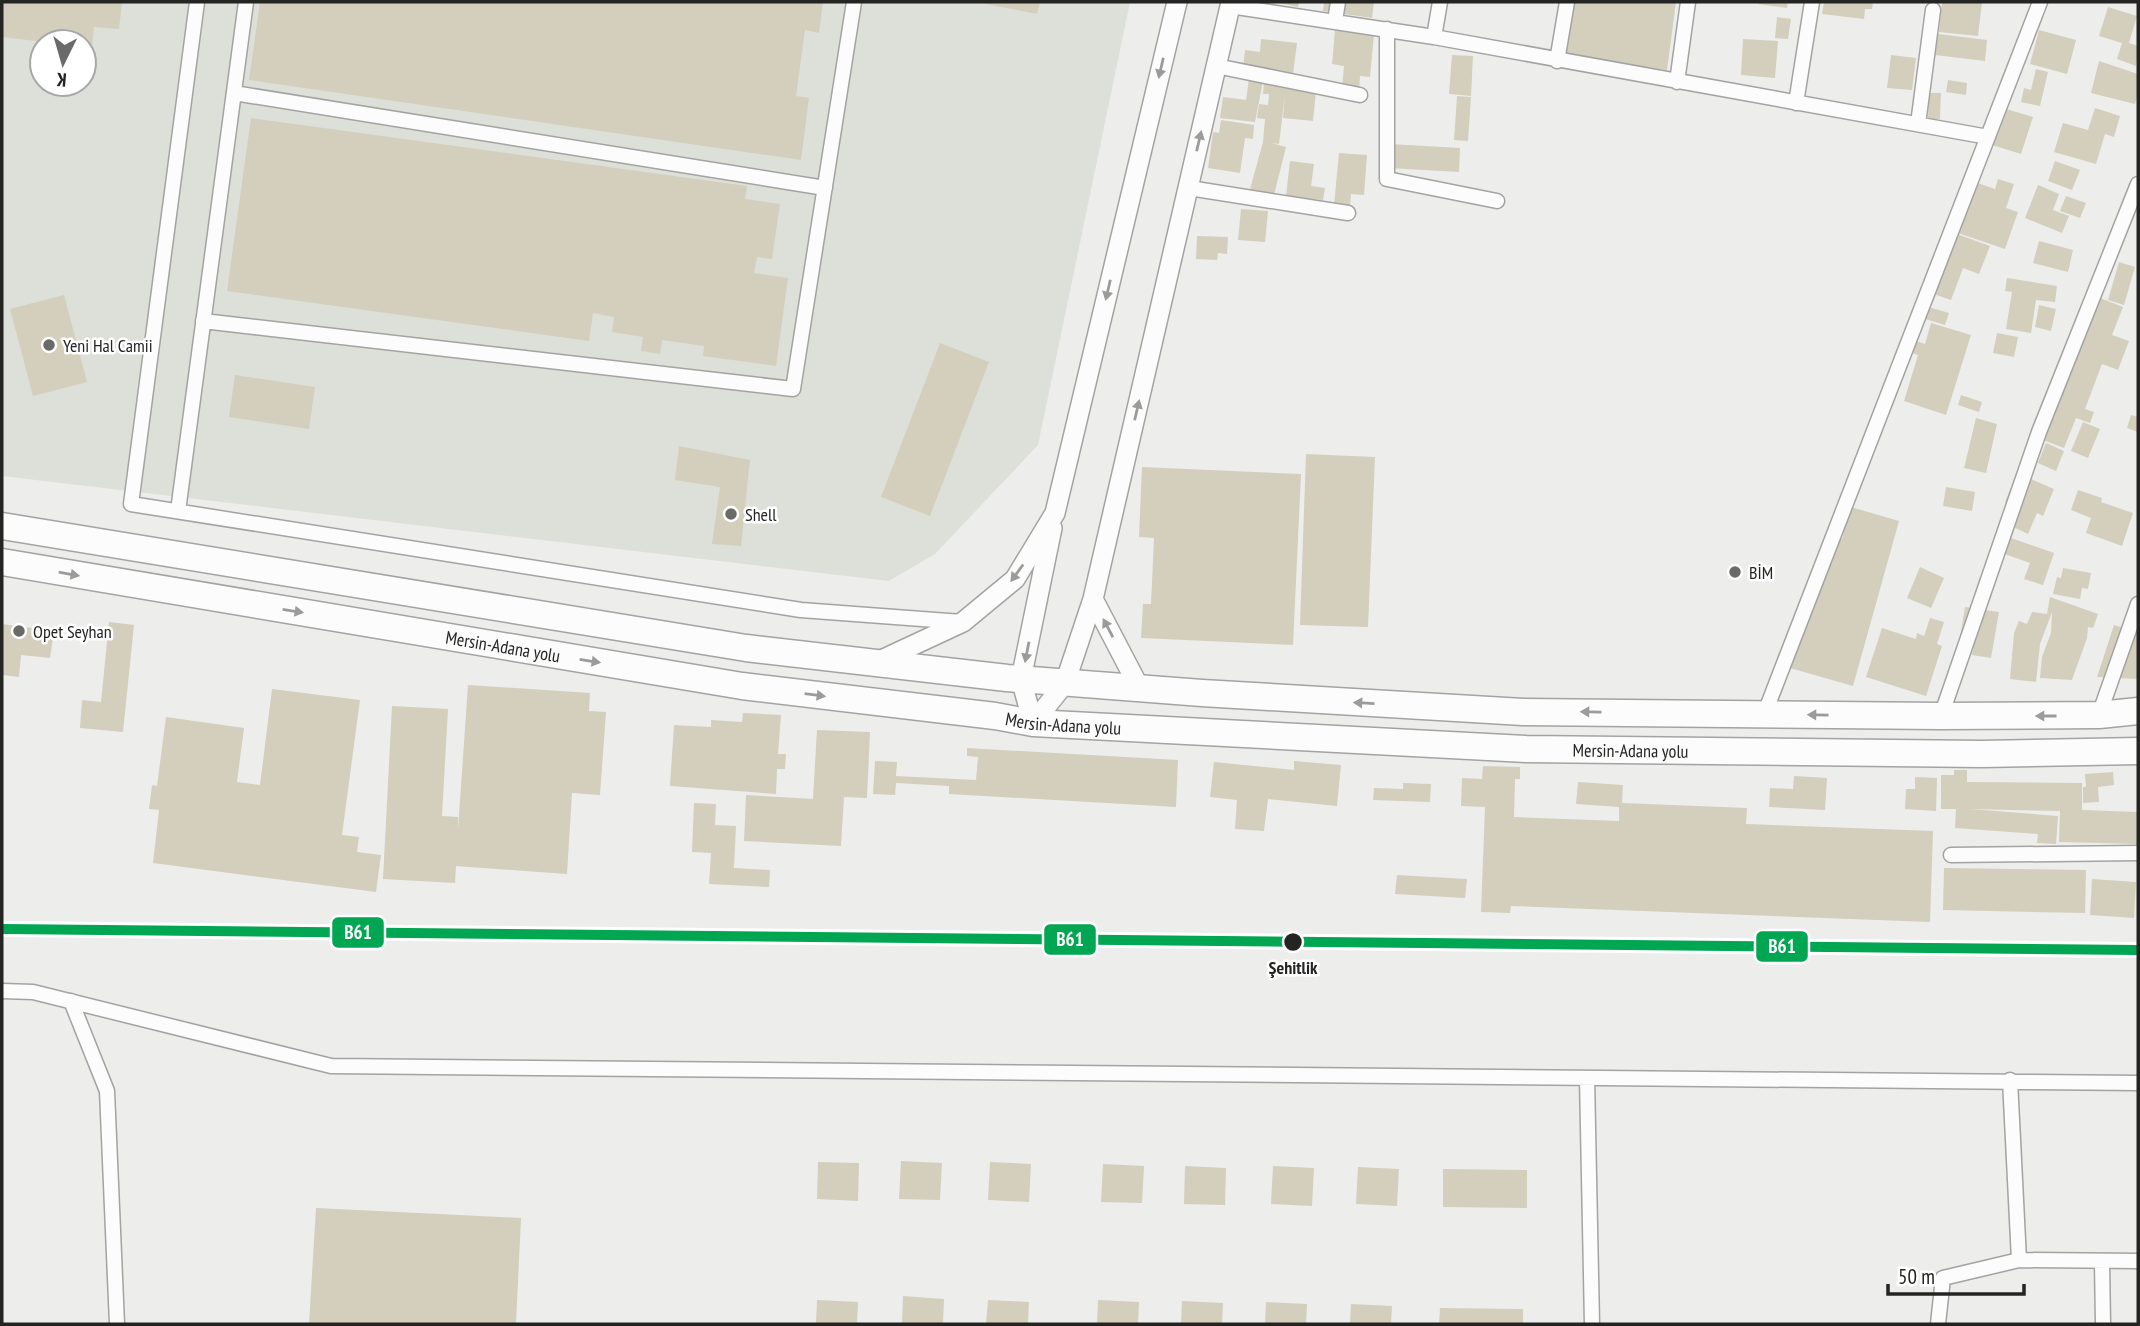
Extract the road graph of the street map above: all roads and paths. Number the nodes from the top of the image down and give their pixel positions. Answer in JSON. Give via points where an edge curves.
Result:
{"nodes":[{"id":1,"x":197,"y":2,"type":"edge"},
{"id":2,"x":246,"y":2,"type":"edge"},
{"id":3,"x":853,"y":2,"type":"edge"},
{"id":4,"x":1177,"y":2,"type":"edge"},
{"id":5,"x":1338,"y":2,"type":"edge"},
{"id":6,"x":1440,"y":2,"type":"edge"},
{"id":7,"x":1567,"y":2,"type":"edge"},
{"id":8,"x":1688,"y":2,"type":"edge"},
{"id":9,"x":1812,"y":2,"type":"edge"},
{"id":10,"x":2040,"y":2,"type":"edge"},
{"id":11,"x":1230,"y":4,"type":"edge"},
{"id":12,"x":1933,"y":10,"type":"dead end"},
{"id":13,"x":1335,"y":21,"type":"junction"},
{"id":14,"x":1387,"y":29,"type":"junction"},
{"id":15,"x":1434,"y":37,"type":"junction"},
{"id":16,"x":1557,"y":61,"type":"junction"},
{"id":17,"x":1216,"y":66,"type":"junction"},
{"id":18,"x":1677,"y":82,"type":"junction"},
{"id":19,"x":234,"y":93,"type":"junction"},
{"id":20,"x":1360,"y":95,"type":"dead end"},
{"id":21,"x":1796,"y":103,"type":"junction"},
{"id":22,"x":1918,"y":124,"type":"junction"},
{"id":23,"x":1988,"y":137,"type":"junction"},
{"id":24,"x":2138,"y":184,"type":"edge"},
{"id":25,"x":825,"y":187,"type":"junction"},
{"id":26,"x":1189,"y":188,"type":"junction"},
{"id":27,"x":1497,"y":201,"type":"dead end"},
{"id":28,"x":1348,"y":213,"type":"dead end"},
{"id":29,"x":204,"y":321,"type":"junction"},
{"id":30,"x":178,"y":511,"type":"junction"},
{"id":31,"x":1055,"y":513,"type":"junction"},
{"id":32,"x":6,"y":527,"type":"edge"},
{"id":33,"x":2,"y":562,"type":"edge"},
{"id":34,"x":1093,"y":599,"type":"junction"},
{"id":35,"x":2138,"y":604,"type":"edge"},
{"id":36,"x":964,"y":622,"type":"junction"},
{"id":37,"x":875,"y":663,"type":"junction"},
{"id":38,"x":1021,"y":679,"type":"junction"},
{"id":39,"x":1065,"y":683,"type":"junction"},
{"id":40,"x":1140,"y":689,"type":"junction"},
{"id":41,"x":2138,"y":711,"type":"edge"},
{"id":42,"x":1764,"y":715,"type":"junction"},
{"id":43,"x":2099,"y":715,"type":"junction"},
{"id":44,"x":1941,"y":716,"type":"junction"},
{"id":45,"x":1034,"y":723,"type":"junction"},
{"id":46,"x":2138,"y":751,"type":"edge"},
{"id":47,"x":2138,"y":853,"type":"edge"},
{"id":48,"x":1951,"y":855,"type":"dead end"},
{"id":49,"x":2,"y":991,"type":"edge"},
{"id":50,"x":71,"y":1001,"type":"junction"},
{"id":51,"x":1587,"y":1078,"type":"junction"},
{"id":52,"x":2010,"y":1080,"type":"junction"},
{"id":53,"x":2138,"y":1083,"type":"edge"},
{"id":54,"x":2019,"y":1260,"type":"junction"},
{"id":55,"x":2138,"y":1261,"type":"edge"},
{"id":56,"x":2102,"y":1262,"type":"junction"},
{"id":57,"x":117,"y":1324,"type":"edge"},
{"id":58,"x":1592,"y":1324,"type":"edge"},
{"id":59,"x":1938,"y":1324,"type":"edge"},
{"id":60,"x":2103,"y":1324,"type":"edge"}],
"edges":[{"from":1,"to":30,"type":"street","via":[[131,504]]},
{"from":2,"to":19,"type":"street"},
{"from":3,"to":25,"type":"street"},
{"from":4,"to":31,"type":"main road","one_way":true},
{"from":5,"to":13,"type":"street"},
{"from":6,"to":15,"type":"street"},
{"from":7,"to":16,"type":"street"},
{"from":8,"to":18,"type":"street"},
{"from":9,"to":21,"type":"street"},
{"from":10,"to":23,"type":"street"},
{"from":11,"to":13,"type":"street"},
{"from":11,"to":17,"type":"main road"},
{"from":12,"to":22,"type":"street"},
{"from":13,"to":14,"type":"street"},
{"from":14,"to":15,"type":"street"},
{"from":14,"to":27,"type":"street","via":[[1387,179]]},
{"from":15,"to":16,"type":"street"},
{"from":16,"to":18,"type":"street"},
{"from":17,"to":20,"type":"street"},
{"from":26,"to":17,"type":"main road","one_way":true},
{"from":18,"to":21,"type":"street"},
{"from":19,"to":25,"type":"street"},
{"from":19,"to":29,"type":"street"},
{"from":21,"to":22,"type":"street"},
{"from":22,"to":23,"type":"street"},
{"from":23,"to":42,"type":"street"},
{"from":24,"to":44,"type":"street","via":[[2039,432]]},
{"from":25,"to":29,"type":"street","via":[[793,389]]},
{"from":26,"to":28,"type":"street"},
{"from":34,"to":26,"type":"main road","one_way":true},
{"from":29,"to":30,"type":"street"},
{"from":30,"to":36,"type":"street","via":[[800,610]]},
{"from":31,"to":36,"type":"main road","one_way":true,"via":[[1015,579]]},
{"from":31,"to":38,"type":"main road","one_way":true},
{"from":32,"to":37,"type":"highway","name":"Mersin-Adana yolu","via":[[732,646]]},
{"from":33,"to":45,"type":"highway","name":"Mersin-Adana yolu","one_way":true,"via":[[742,686]]},
{"from":34,"to":39,"type":"main road"},
{"from":40,"to":34,"type":"main road","one_way":true},
{"from":35,"to":43,"type":"street"},
{"from":36,"to":37,"type":"main road"},
{"from":37,"to":38,"type":"highway","name":"Mersin-Adana yolu"},
{"from":38,"to":39,"type":"highway","name":"Mersin-Adana yolu"},
{"from":38,"to":45,"type":"main road"},
{"from":39,"to":40,"type":"highway","name":"Mersin-Adana yolu"},
{"from":39,"to":45,"type":"main road"},
{"from":42,"to":40,"type":"highway","name":"Mersin-Adana yolu","one_way":true,"via":[[1523,712]]},
{"from":41,"to":43,"type":"highway","name":"Mersin-Adana yolu"},
{"from":44,"to":42,"type":"highway","name":"Mersin-Adana yolu","one_way":true},
{"from":43,"to":44,"type":"highway","name":"Mersin-Adana yolu","one_way":true},
{"from":45,"to":46,"type":"highway","name":"Mersin-Adana yolu","via":[[1526,749],[1982,754]]},
{"from":47,"to":48,"type":"street"},
{"from":49,"to":50,"type":"street"},
{"from":50,"to":51,"type":"street","via":[[331,1066]]},
{"from":50,"to":57,"type":"street","via":[[107,1091]]},
{"from":51,"to":52,"type":"street"},
{"from":51,"to":58,"type":"street"},
{"from":52,"to":53,"type":"street"},
{"from":52,"to":54,"type":"street"},
{"from":54,"to":56,"type":"street"},
{"from":54,"to":59,"type":"street","via":[[1943,1278]]},
{"from":55,"to":56,"type":"street"},
{"from":56,"to":60,"type":"street"}]}
